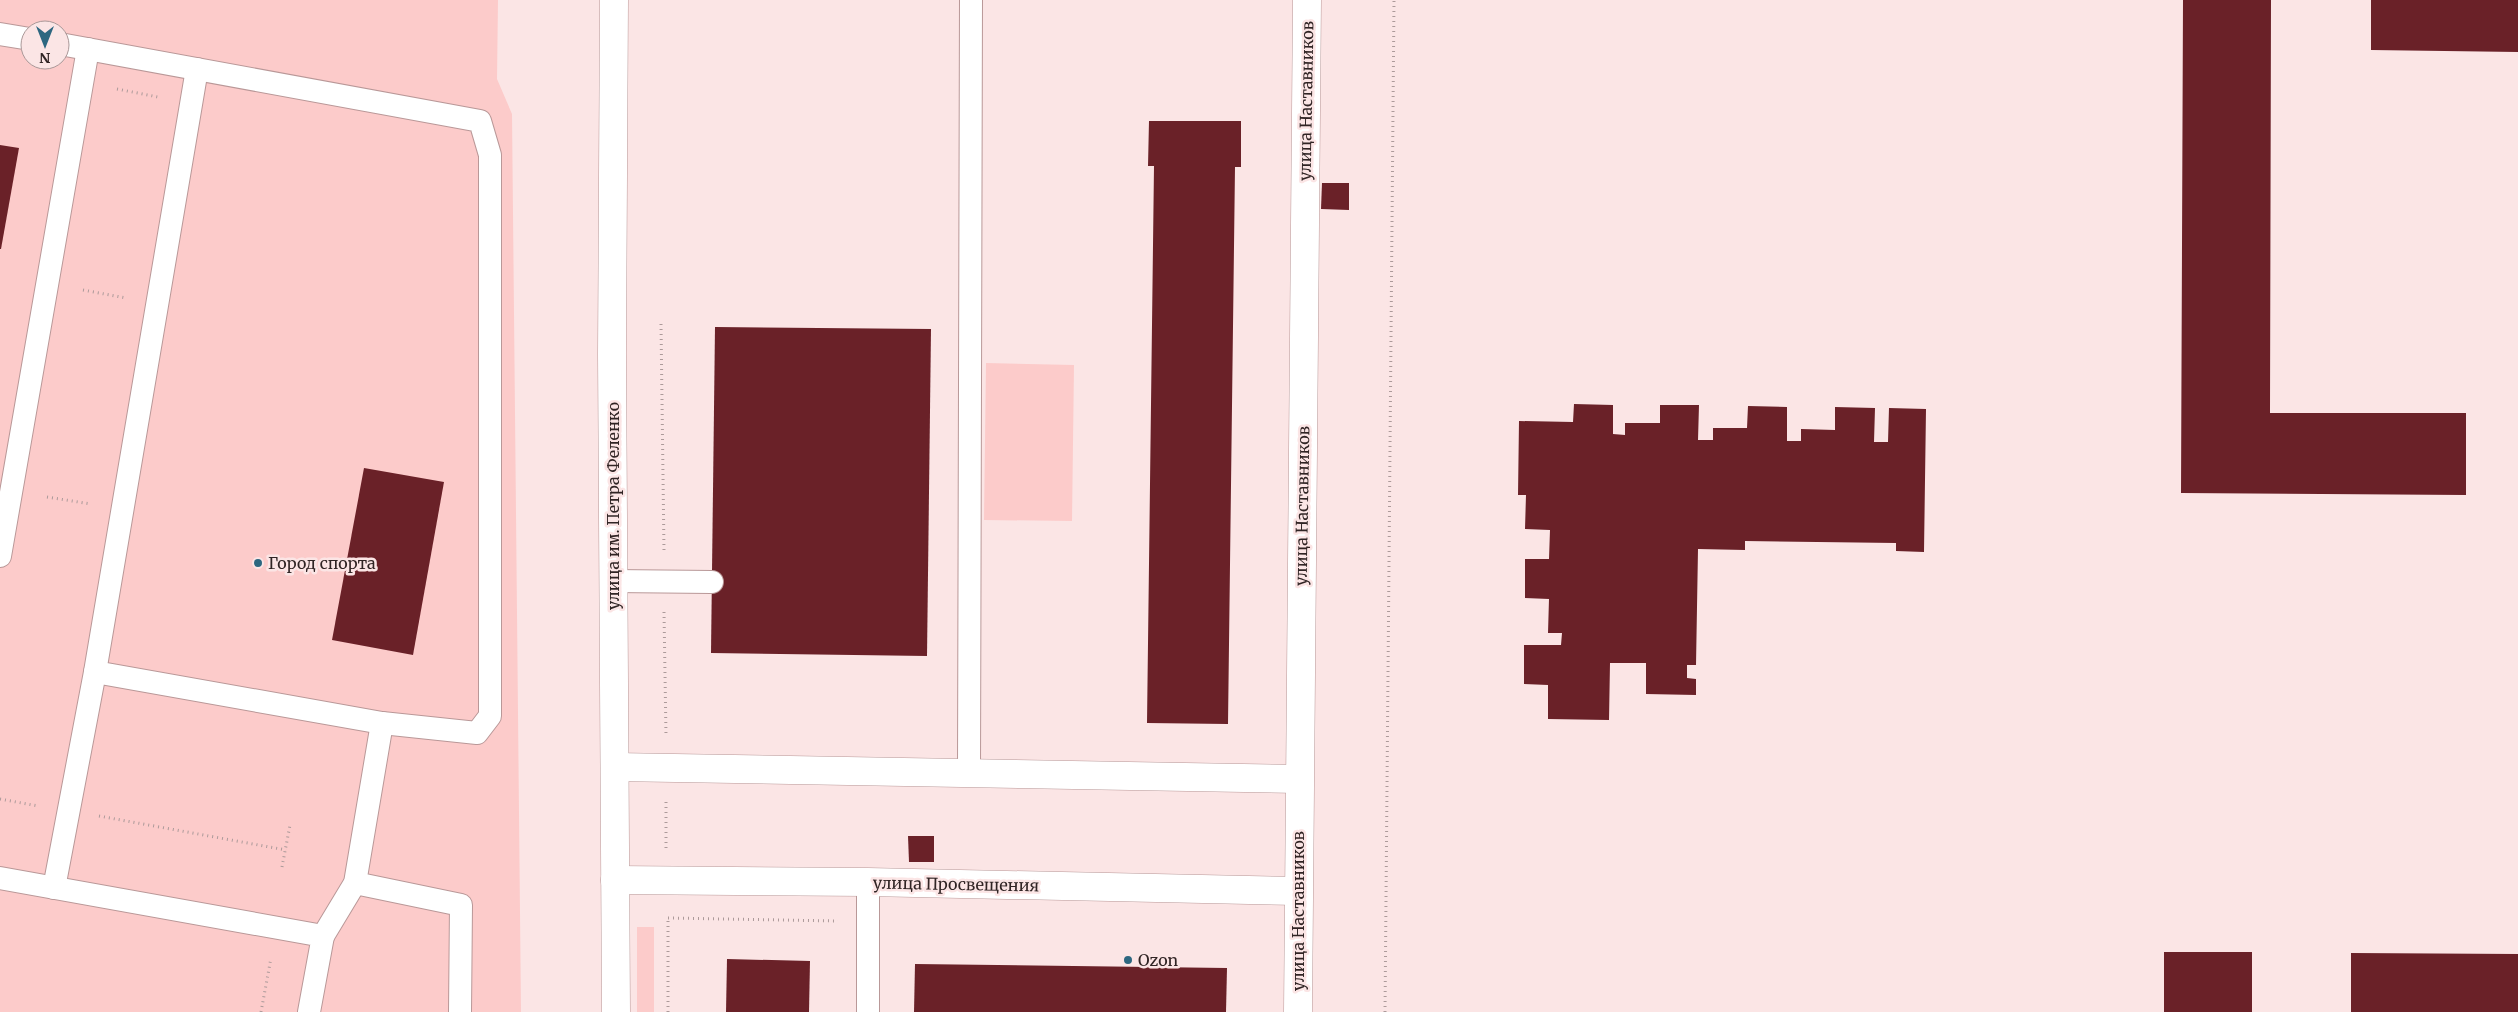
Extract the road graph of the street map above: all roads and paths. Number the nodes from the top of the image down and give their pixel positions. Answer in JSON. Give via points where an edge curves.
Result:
{"nodes":[{"id":1,"x":614,"y":0,"type":"edge"},
{"id":2,"x":971,"y":0,"type":"edge"},
{"id":3,"x":1308,"y":0,"type":"edge"},
{"id":4,"x":1394,"y":0,"type":"edge"},
{"id":5,"x":0,"y":34,"type":"edge"},
{"id":6,"x":20,"y":37,"type":"edge"},
{"id":7,"x":70,"y":46,"type":"edge"},
{"id":8,"x":88,"y":49,"type":"junction"},
{"id":9,"x":197,"y":69,"type":"junction"},
{"id":10,"x":117,"y":89,"type":"dead end"},
{"id":11,"x":160,"y":97,"type":"dead end"},
{"id":12,"x":83,"y":290,"type":"dead end"},
{"id":13,"x":132,"y":298,"type":"dead end"},
{"id":14,"x":47,"y":497,"type":"dead end"},
{"id":15,"x":95,"y":505,"type":"dead end"},
{"id":16,"x":0,"y":556,"type":"edge"},
{"id":17,"x":614,"y":581,"type":"junction"},
{"id":18,"x":712,"y":582,"type":"dead end"},
{"id":19,"x":95,"y":672,"type":"junction"},
{"id":20,"x":382,"y":722,"type":"junction"},
{"id":21,"x":615,"y":767,"type":"junction"},
{"id":22,"x":969,"y":774,"type":"junction"},
{"id":23,"x":1299,"y":779,"type":"junction"},
{"id":24,"x":0,"y":799,"type":"edge"},
{"id":25,"x":41,"y":806,"type":"dead end"},
{"id":26,"x":94,"y":815,"type":"dead end"},
{"id":27,"x":290,"y":825,"type":"dead end"},
{"id":28,"x":286,"y":850,"type":"junction"},
{"id":29,"x":282,"y":867,"type":"dead end"},
{"id":30,"x":0,"y":878,"type":"edge"},
{"id":31,"x":615,"y":880,"type":"junction"},
{"id":32,"x":868,"y":882,"type":"junction"},
{"id":33,"x":354,"y":883,"type":"junction"},
{"id":34,"x":54,"y":888,"type":"junction"},
{"id":35,"x":1298,"y":891,"type":"junction"},
{"id":36,"x":668,"y":913,"type":"dead end"},
{"id":37,"x":668,"y":918,"type":"junction"},
{"id":38,"x":868,"y":921,"type":"junction"},
{"id":39,"x":323,"y":936,"type":"junction"},
{"id":40,"x":309,"y":1012,"type":"edge"},
{"id":41,"x":460,"y":1012,"type":"edge"},
{"id":42,"x":616,"y":1012,"type":"edge"},
{"id":43,"x":668,"y":1012,"type":"edge"},
{"id":44,"x":868,"y":1012,"type":"edge"},
{"id":45,"x":1298,"y":1012,"type":"edge"},
{"id":46,"x":1385,"y":1012,"type":"edge"}],
"edges":[{"from":1,"to":17,"type":"street","name":"улица им. Петра Феленко"},
{"from":2,"to":22,"type":"lane"},
{"from":3,"to":23,"type":"street","name":"улица Наставников"},
{"from":4,"to":46,"type":"path"},
{"from":5,"to":6,"type":"lane"},
{"from":7,"to":8,"type":"lane"},
{"from":8,"to":9,"type":"lane"},
{"from":8,"to":16,"type":"lane"},
{"from":9,"to":19,"type":"lane"},
{"from":9,"to":20,"type":"lane","via":[[480,121],[490,154],[490,716],[476,733]]},
{"from":10,"to":11,"type":"path"},
{"from":12,"to":13,"type":"path"},
{"from":14,"to":15,"type":"path"},
{"from":17,"to":18,"type":"lane"},
{"from":17,"to":21,"type":"street","name":"улица им. Петра Феленко"},
{"from":19,"to":20,"type":"lane"},
{"from":19,"to":34,"type":"lane"},
{"from":20,"to":33,"type":"lane"},
{"from":21,"to":22,"type":"street"},
{"from":21,"to":31,"type":"street","name":"улица им. Петра Феленко"},
{"from":22,"to":23,"type":"street"},
{"from":23,"to":35,"type":"street","name":"улица Наставников"},
{"from":24,"to":25,"type":"path"},
{"from":26,"to":28,"type":"path"},
{"from":27,"to":28,"type":"path"},
{"from":28,"to":29,"type":"path"},
{"from":30,"to":34,"type":"lane"},
{"from":31,"to":32,"type":"street","name":"улица Просвещения"},
{"from":31,"to":42,"type":"street","name":"улица им. Петра Феленко"},
{"from":32,"to":35,"type":"street","name":"улица Просвещения"},
{"from":32,"to":38,"type":"lane"},
{"from":33,"to":39,"type":"lane"},
{"from":33,"to":41,"type":"lane","via":[[461,905]]},
{"from":34,"to":39,"type":"lane"},
{"from":35,"to":45,"type":"street","name":"улица Наставников"},
{"from":36,"to":37,"type":"path"},
{"from":37,"to":38,"type":"path"},
{"from":37,"to":43,"type":"path"},
{"from":38,"to":44,"type":"lane"},
{"from":39,"to":40,"type":"lane"}]}
